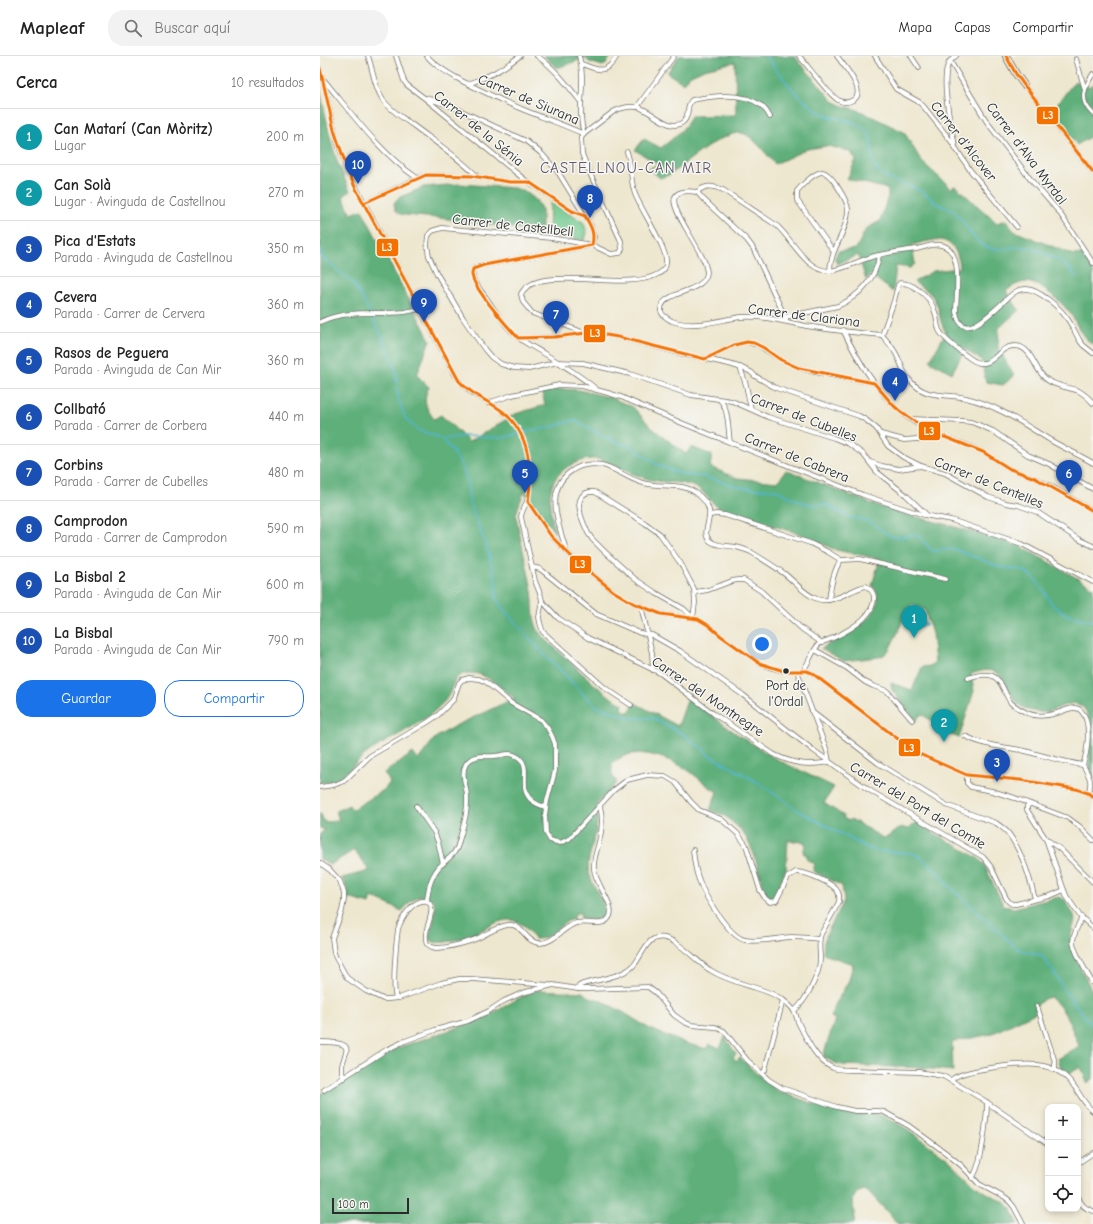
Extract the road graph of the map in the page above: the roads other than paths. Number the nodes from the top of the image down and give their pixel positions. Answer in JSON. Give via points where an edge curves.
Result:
{"nodes":[{"id":1,"x":368,"y":56,"type":"edge"},
{"id":2,"x":396,"y":56,"type":"edge"},
{"id":3,"x":427,"y":56,"type":"edge"},
{"id":4,"x":520,"y":56,"type":"edge"},
{"id":5,"x":538,"y":56,"type":"edge"},
{"id":6,"x":579,"y":56,"type":"edge"},
{"id":7,"x":617,"y":56,"type":"edge"},
{"id":8,"x":674,"y":56,"type":"edge"},
{"id":9,"x":799,"y":56,"type":"edge"},
{"id":10,"x":837,"y":56,"type":"edge"},
{"id":11,"x":875,"y":56,"type":"edge"},
{"id":12,"x":911,"y":56,"type":"edge"},
{"id":13,"x":956,"y":56,"type":"edge"},
{"id":14,"x":1006,"y":56,"type":"edge"},
{"id":15,"x":1076,"y":59,"type":"dead end"},
{"id":16,"x":950,"y":62,"type":"junction"},
{"id":17,"x":582,"y":64,"type":"junction"},
{"id":18,"x":320,"y":68,"type":"edge"},
{"id":19,"x":919,"y":68,"type":"dead end"},
{"id":20,"x":1093,"y":74,"type":"edge"},
{"id":21,"x":322,"y":78,"type":"junction"},
{"id":22,"x":468,"y":84,"type":"junction"},
{"id":23,"x":1024,"y":85,"type":"joint"},
{"id":24,"x":1085,"y":90,"type":"junction"},
{"id":25,"x":424,"y":98,"type":"junction"},
{"id":26,"x":581,"y":102,"type":"junction"},
{"id":27,"x":637,"y":107,"type":"junction"},
{"id":28,"x":1093,"y":114,"type":"edge"},
{"id":29,"x":770,"y":116,"type":"dead end"},
{"id":30,"x":584,"y":134,"type":"junction"},
{"id":31,"x":956,"y":150,"type":"junction"},
{"id":32,"x":627,"y":152,"type":"dead end"},
{"id":33,"x":1093,"y":172,"type":"edge"},
{"id":34,"x":477,"y":176,"type":"junction"},
{"id":35,"x":417,"y":178,"type":"junction"},
{"id":36,"x":529,"y":182,"type":"junction"},
{"id":37,"x":697,"y":192,"type":"junction"},
{"id":38,"x":364,"y":203,"type":"junction"},
{"id":39,"x":585,"y":216,"type":"junction"},
{"id":40,"x":1017,"y":227,"type":"dead end"},
{"id":41,"x":592,"y":245,"type":"junction"},
{"id":42,"x":834,"y":252,"type":"junction"},
{"id":43,"x":879,"y":255,"type":"junction"},
{"id":44,"x":1093,"y":263,"type":"edge"},
{"id":45,"x":830,"y":271,"type":"junction"},
{"id":46,"x":420,"y":309,"type":"junction"},
{"id":47,"x":786,"y":320,"type":"junction"},
{"id":48,"x":320,"y":322,"type":"edge"},
{"id":49,"x":843,"y":330,"type":"junction"},
{"id":50,"x":586,"y":333,"type":"junction"},
{"id":51,"x":882,"y":335,"type":"junction"},
{"id":52,"x":518,"y":338,"type":"junction"},
{"id":53,"x":1093,"y":352,"type":"edge"},
{"id":54,"x":704,"y":359,"type":"junction"},
{"id":55,"x":558,"y":362,"type":"junction"},
{"id":56,"x":740,"y":367,"type":"junction"},
{"id":57,"x":874,"y":384,"type":"junction"},
{"id":58,"x":598,"y":390,"type":"junction"},
{"id":59,"x":720,"y":400,"type":"junction"},
{"id":60,"x":1093,"y":402,"type":"edge"},
{"id":61,"x":488,"y":403,"type":"junction"},
{"id":62,"x":751,"y":410,"type":"junction"},
{"id":63,"x":911,"y":419,"type":"junction"},
{"id":64,"x":880,"y":434,"type":"junction"},
{"id":65,"x":938,"y":438,"type":"junction"},
{"id":66,"x":730,"y":442,"type":"junction"},
{"id":67,"x":870,"y":462,"type":"junction"},
{"id":68,"x":1093,"y":463,"type":"edge"},
{"id":69,"x":921,"y":466,"type":"junction"},
{"id":70,"x":1093,"y":489,"type":"edge"},
{"id":71,"x":528,"y":502,"type":"junction"},
{"id":72,"x":1093,"y":511,"type":"edge"},
{"id":73,"x":710,"y":515,"type":"junction"},
{"id":74,"x":927,"y":515,"type":"junction"},
{"id":75,"x":1093,"y":546,"type":"edge"},
{"id":76,"x":566,"y":551,"type":"junction"},
{"id":77,"x":841,"y":560,"type":"junction"},
{"id":78,"x":532,"y":567,"type":"junction"},
{"id":79,"x":945,"y":579,"type":"dead end"},
{"id":80,"x":1093,"y":582,"type":"edge"},
{"id":81,"x":695,"y":592,"type":"junction"},
{"id":82,"x":829,"y":600,"type":"junction"},
{"id":83,"x":542,"y":601,"type":"junction"},
{"id":84,"x":641,"y":606,"type":"junction"},
{"id":85,"x":693,"y":618,"type":"junction"},
{"id":86,"x":646,"y":634,"type":"junction"},
{"id":87,"x":822,"y":643,"type":"junction"},
{"id":88,"x":815,"y":650,"type":"junction"},
{"id":89,"x":653,"y":670,"type":"junction"},
{"id":90,"x":797,"y":671,"type":"junction"},
{"id":91,"x":803,"y":671,"type":"junction"},
{"id":92,"x":968,"y":678,"type":"dead end"},
{"id":93,"x":631,"y":704,"type":"dead end"},
{"id":94,"x":812,"y":711,"type":"junction"},
{"id":95,"x":912,"y":720,"type":"dead end"},
{"id":96,"x":965,"y":736,"type":"dead end"},
{"id":97,"x":829,"y":762,"type":"junction"},
{"id":98,"x":1083,"y":765,"type":"junction"},
{"id":99,"x":967,"y":774,"type":"junction"},
{"id":100,"x":320,"y":787,"type":"edge"},
{"id":101,"x":1091,"y":792,"type":"edge"},
{"id":102,"x":1093,"y":797,"type":"edge"},
{"id":103,"x":1030,"y":804,"type":"junction"},
{"id":104,"x":416,"y":806,"type":"dead end"},
{"id":105,"x":600,"y":806,"type":"junction"},
{"id":106,"x":546,"y":807,"type":"junction"},
{"id":107,"x":1046,"y":839,"type":"junction"},
{"id":108,"x":1093,"y":840,"type":"edge"},
{"id":109,"x":693,"y":850,"type":"dead end"},
{"id":110,"x":320,"y":863,"type":"edge"},
{"id":111,"x":443,"y":864,"type":"junction"},
{"id":112,"x":1093,"y":882,"type":"edge"},
{"id":113,"x":1064,"y":890,"type":"junction"},
{"id":114,"x":1035,"y":899,"type":"junction"},
{"id":115,"x":427,"y":901,"type":"junction"},
{"id":116,"x":1082,"y":917,"type":"junction"},
{"id":117,"x":1093,"y":928,"type":"edge"},
{"id":118,"x":819,"y":939,"type":"junction"},
{"id":119,"x":1093,"y":984,"type":"edge"},
{"id":120,"x":553,"y":985,"type":"junction"},
{"id":121,"x":578,"y":988,"type":"junction"},
{"id":122,"x":396,"y":998,"type":"junction"},
{"id":123,"x":783,"y":1000,"type":"junction"},
{"id":124,"x":1037,"y":1006,"type":"dead end"},
{"id":125,"x":794,"y":1011,"type":"junction"},
{"id":126,"x":320,"y":1042,"type":"edge"},
{"id":127,"x":1054,"y":1070,"type":"junction"},
{"id":128,"x":763,"y":1073,"type":"junction"},
{"id":129,"x":344,"y":1078,"type":"junction"},
{"id":130,"x":951,"y":1080,"type":"junction"},
{"id":131,"x":324,"y":1090,"type":"dead end"},
{"id":132,"x":987,"y":1102,"type":"junction"},
{"id":133,"x":1093,"y":1110,"type":"edge"},
{"id":134,"x":1045,"y":1142,"type":"edge"},
{"id":135,"x":1093,"y":1153,"type":"edge"},
{"id":136,"x":1081,"y":1161,"type":"edge"},
{"id":137,"x":972,"y":1178,"type":"junction"},
{"id":138,"x":1081,"y":1204,"type":"edge"},
{"id":139,"x":1093,"y":1211,"type":"edge"},
{"id":140,"x":1023,"y":1224,"type":"edge"}],
"edges":[{"from":1,"to":34,"type":"street","via":[[377,88],[387,105]]},
{"from":2,"to":25,"type":"street","name":"Carrer de la Sénia","via":[[404,81]]},
{"from":3,"to":22,"type":"street","name":"Carrer de Siurana","via":[[441,69]]},
{"from":4,"to":22,"type":"street","via":[[491,75]]},
{"from":5,"to":26,"type":"street","via":[[557,73]]},
{"from":6,"to":17,"type":"street"},
{"from":7,"to":17,"type":"street","via":[[612,65],[603,70]]},
{"from":8,"to":27,"type":"street"},
{"from":9,"to":10,"type":"street","via":[[837,99],[844,102],[852,101],[858,95],[857,87]]},
{"from":11,"to":31,"type":"street","name":"Carrer d'Alcover","via":[[896,90],[924,107]]},
{"from":12,"to":19,"type":"street"},
{"from":13,"to":16,"type":"street"},
{"from":14,"to":23,"type":"street"},
{"from":15,"to":24,"type":"street"},
{"from":16,"to":31,"type":"street","via":[[946,72],[947,110]]},
{"from":16,"to":44,"type":"street","name":"Carrer d'Alva Myrdal","via":[[987,122],[1059,212]]},
{"from":17,"to":26,"type":"street"},
{"from":18,"to":21,"type":"street"},
{"from":20,"to":24,"type":"street"},
{"from":21,"to":35,"type":"street","via":[[383,151]]},
{"from":21,"to":38,"type":"street","via":[[337,141],[348,172]]},
{"from":22,"to":30,"type":"street","name":"Carrer de Siurana","via":[[502,101]]},
{"from":23,"to":33,"type":"street"},
{"from":24,"to":28,"type":"street","via":[[1085,104]]},
{"from":25,"to":36,"type":"street","name":"Carrer de la Sénia"},
{"from":25,"to":39,"type":"street","via":[[453,107],[526,141],[558,172]]},
{"from":26,"to":30,"type":"street","via":[[580,118]]},
{"from":27,"to":29,"type":"street","via":[[675,126],[688,116],[688,104],[692,100],[720,96],[738,97],[764,107]]},
{"from":27,"to":30,"type":"street","via":[[613,112]]},
{"from":30,"to":41,"type":"street","name":"Carrer de Castellbell","via":[[581,138],[582,154],[621,241],[622,249],[620,253],[614,254]]},
{"from":31,"to":40,"type":"street","name":"Carrer d'Alcover"},
{"from":32,"to":50,"type":"street","via":[[634,193],[659,240],[666,259],[666,267],[646,279],[631,281],[557,278],[531,285],[521,294],[522,302],[532,312]]},
{"from":34,"to":35,"type":"street","via":[[426,175]]},
{"from":34,"to":36,"type":"street","via":[[510,182]]},
{"from":35,"to":38,"type":"street"},
{"from":36,"to":39,"type":"street","name":"Carrer de la Sénia","via":[[572,211]]},
{"from":37,"to":45,"type":"street","via":[[708,186],[723,190],[782,230],[808,262]]},
{"from":37,"to":47,"type":"street","via":[[753,248]]},
{"from":37,"to":47,"type":"street","name":"Carrer de Clariana","via":[[681,192],[675,197],[674,202],[677,213],[705,264],[706,277],[698,285],[666,300],[662,306],[662,314],[689,325],[750,317]]},
{"from":38,"to":46,"type":"street"},
{"from":39,"to":41,"type":"street","via":[[593,232]]},
{"from":41,"to":52,"type":"street","via":[[473,269],[472,275],[476,283],[504,323]]},
{"from":41,"to":55,"type":"street","name":"Carrer de Castellbell","via":[[551,238],[451,228],[436,229],[428,236],[427,251],[437,274],[463,318],[491,357],[501,364],[529,369]]},
{"from":42,"to":42,"type":"street","via":[[798,200],[797,191],[820,172],[824,172],[832,180],[848,207],[848,217]]},
{"from":42,"to":45,"type":"street"},
{"from":43,"to":45,"type":"street"},
{"from":43,"to":47,"type":"street","via":[[876,270],[869,281],[844,303]]},
{"from":43,"to":53,"type":"street","via":[[932,245],[946,246],[956,260],[956,312],[960,324],[976,325],[1014,293],[1028,289],[1051,302],[1065,315],[1083,345]]},
{"from":46,"to":48,"type":"street","via":[[346,314]]},
{"from":46,"to":61,"type":"street","via":[[459,381],[474,395]]},
{"from":47,"to":49,"type":"street","name":"Carrer de Clariana"},
{"from":49,"to":51,"type":"street","name":"Carrer de Clariana"},
{"from":49,"to":57,"type":"street"},
{"from":50,"to":52,"type":"street","name":"Carrer de Cubelles"},
{"from":50,"to":54,"type":"street","name":"Carrer de Cubelles","via":[[618,337]]},
{"from":51,"to":60,"type":"street","via":[[898,285],[909,284],[928,298],[940,330],[970,359],[984,364],[1008,347],[1018,346],[1029,353],[1040,374],[1047,381],[1080,392]]},
{"from":51,"to":68,"type":"street","via":[[895,352],[907,378],[922,391],[965,397],[991,406]]},
{"from":52,"to":55,"type":"street"},
{"from":54,"to":56,"type":"street","name":"Carrer de Cubelles"},
{"from":54,"to":57,"type":"street","via":[[747,342],[758,345],[799,368]]},
{"from":55,"to":58,"type":"street"},
{"from":55,"to":59,"type":"street","name":"Carrer de Cubelles","via":[[583,363],[618,370],[691,396]]},
{"from":56,"to":62,"type":"street"},
{"from":56,"to":64,"type":"street","name":"Carrer de Cubelles","via":[[776,388],[859,416]]},
{"from":57,"to":63,"type":"street","via":[[894,406]]},
{"from":58,"to":61,"type":"street","name":"Carrer de Cabrera","via":[[559,385]]},
{"from":58,"to":66,"type":"street","name":"Carrer de Cabrera","via":[[622,397]]},
{"from":59,"to":62,"type":"street","name":"Carrer de Cubelles","via":[[732,401]]},
{"from":59,"to":66,"type":"street","via":[[727,416]]},
{"from":61,"to":71,"type":"street","via":[[508,416],[523,438],[530,467]]},
{"from":62,"to":67,"type":"street","name":"Carrer de Cubelles","via":[[844,442],[858,450]]},
{"from":63,"to":65,"type":"street"},
{"from":63,"to":70,"type":"street","via":[[962,421],[979,425],[993,431],[1028,455]]},
{"from":64,"to":65,"type":"street","via":[[904,440]]},
{"from":64,"to":69,"type":"street","name":"Carrer de Cubelles","via":[[888,446]]},
{"from":65,"to":72,"type":"street","via":[[945,438],[978,450],[1010,469],[1056,488]]},
{"from":66,"to":74,"type":"street","name":"Carrer de Cabrera","via":[[863,495]]},
{"from":67,"to":69,"type":"street","name":"Carrer de Centelles","via":[[899,468]]},
{"from":67,"to":74,"type":"street","name":"Carrer de Cubelles","via":[[877,472]]},
{"from":69,"to":75,"type":"street","name":"Carrer de Centelles","via":[[945,473],[998,500],[1037,512]]},
{"from":71,"to":76,"type":"street","via":[[551,536]]},
{"from":71,"to":78,"type":"street","via":[[522,510],[521,517]]},
{"from":73,"to":76,"type":"street","via":[[706,503],[688,489],[641,483],[604,466],[585,465],[572,470],[556,490],[556,511]]},
{"from":73,"to":77,"type":"street","via":[[725,515],[810,543]]},
{"from":73,"to":82,"type":"street","via":[[706,530],[710,541],[744,549],[785,574],[817,599]]},
{"from":74,"to":80,"type":"street","name":"Carrer de Cabrera","via":[[951,520],[1022,544]]},
{"from":76,"to":84,"type":"street","via":[[613,591]]},
{"from":77,"to":79,"type":"street","via":[[860,559]]},
{"from":77,"to":82,"type":"street"},
{"from":78,"to":83,"type":"street"},
{"from":78,"to":86,"type":"street","name":"Carrer del Port del Comte","via":[[540,569],[591,611]]},
{"from":81,"to":85,"type":"street"},
{"from":81,"to":85,"type":"street","via":[[682,564],[660,534],[595,492],[582,496],[579,505],[581,516],[596,544],[635,579],[684,609]]},
{"from":81,"to":87,"type":"street","via":[[744,580],[762,591],[802,629]]},
{"from":82,"to":87,"type":"street","via":[[866,586],[872,590],[874,597],[868,614],[859,622]]},
{"from":83,"to":89,"type":"street","name":"Carrer del Montnegre","via":[[558,618],[588,638]]},
{"from":83,"to":93,"type":"street","via":[[539,618],[543,632],[605,688]]},
{"from":84,"to":85,"type":"street","via":[[662,614]]},
{"from":84,"to":86,"type":"street"},
{"from":85,"to":90,"type":"street","via":[[708,625],[759,663],[784,671]]},
{"from":86,"to":89,"type":"street","via":[[652,653]]},
{"from":86,"to":97,"type":"street","name":"Carrer del Port del Comte","via":[[659,638],[694,660]]},
{"from":87,"to":88,"type":"street"},
{"from":88,"to":91,"type":"street"},
{"from":88,"to":95,"type":"street","via":[[847,668],[865,682],[887,690]]},
{"from":89,"to":97,"type":"street","name":"Carrer del Montnegre","via":[[773,754],[797,764]]},
{"from":90,"to":91,"type":"street"},
{"from":90,"to":94,"type":"street"},
{"from":91,"to":99,"type":"street","via":[[818,677],[915,752]]},
{"from":92,"to":98,"type":"street","via":[[993,676],[1016,707],[1033,715],[1050,715],[1073,708],[1082,711],[1087,735],[1087,751]]},
{"from":94,"to":97,"type":"street"},
{"from":94,"to":114,"type":"street","via":[[878,763],[899,776],[946,805],[996,823],[1008,832],[1018,850]]},
{"from":96,"to":98,"type":"street","via":[[981,743]]},
{"from":97,"to":114,"type":"street","name":"Carrer del Port del Comte","via":[[879,796],[983,856],[1009,902],[1016,904]]},
{"from":98,"to":101,"type":"street","via":[[1091,780]]},
{"from":99,"to":101,"type":"street","via":[[1039,782]]},
{"from":99,"to":103,"type":"street","via":[[967,783],[971,787]]},
{"from":100,"to":106,"type":"street","via":[[344,781],[370,756],[438,715],[453,700],[459,683],[465,678],[472,677],[486,682],[511,703],[541,720],[550,732],[555,744],[555,771]]},
{"from":101,"to":102,"type":"street"},
{"from":103,"to":107,"type":"street","via":[[1027,810]]},
{"from":103,"to":108,"type":"street","via":[[1068,818]]},
{"from":104,"to":111,"type":"street","via":[[434,832]]},
{"from":105,"to":106,"type":"street","via":[[569,839],[560,843],[553,842],[547,835]]},
{"from":105,"to":115,"type":"street","via":[[601,832],[594,868],[596,879],[610,907],[609,918],[606,921],[577,923],[564,929],[552,940],[539,944],[530,940],[516,925],[508,925],[471,940],[436,948],[429,946],[426,940],[432,908]]},
{"from":105,"to":118,"type":"street","via":[[614,790],[634,777],[647,774],[665,776],[672,780],[699,810],[720,819],[738,834],[746,845],[760,890],[768,901],[776,901],[788,877],[796,872],[810,875],[836,889],[839,902]]},
{"from":106,"to":111,"type":"street","via":[[528,796],[524,784],[525,767],[518,757],[506,754],[473,758],[467,763],[463,773],[468,804],[459,844],[452,856]]},
{"from":107,"to":112,"type":"street","via":[[1060,849]]},
{"from":107,"to":113,"type":"street"},
{"from":109,"to":118,"type":"street","via":[[695,868],[702,888],[719,915],[739,938]]},
{"from":110,"to":122,"type":"street","via":[[340,881],[344,893],[342,911],[332,938],[339,964],[347,978],[366,991],[383,999]]},
{"from":111,"to":115,"type":"street","via":[[430,880]]},
{"from":113,"to":114,"type":"street","name":"Carrer del Port del Comte"},
{"from":113,"to":116,"type":"street"},
{"from":115,"to":122,"type":"street","via":[[421,901],[413,906],[402,918],[398,929]]},
{"from":116,"to":117,"type":"street"},
{"from":116,"to":119,"type":"street","via":[[1073,943]]},
{"from":118,"to":125,"type":"street","via":[[819,966],[811,988]]},
{"from":120,"to":121,"type":"street"},
{"from":120,"to":122,"type":"street","via":[[459,979]]},
{"from":120,"to":129,"type":"street","via":[[522,993],[468,1021],[395,1045]]},
{"from":121,"to":123,"type":"street","via":[[583,984],[628,970],[650,942],[660,938],[678,944],[717,974]]},
{"from":121,"to":128,"type":"street","via":[[648,987],[684,1022],[724,1031],[743,1056]]},
{"from":123,"to":125,"type":"street"},
{"from":123,"to":128,"type":"street"},
{"from":124,"to":127,"type":"street","via":[[1055,1062]]},
{"from":125,"to":130,"type":"street","via":[[812,1046],[821,1059],[832,1067],[846,1070],[926,1073]]},
{"from":126,"to":129,"type":"street","via":[[338,1043],[346,1047],[341,1069]]},
{"from":127,"to":130,"type":"street","via":[[1024,1064],[965,1073]]},
{"from":127,"to":133,"type":"street","via":[[1071,1082]]},
{"from":128,"to":137,"type":"street","via":[[782,1088],[825,1104],[847,1110],[884,1112],[897,1118],[946,1153]]},
{"from":129,"to":131,"type":"street"},
{"from":130,"to":132,"type":"street"},
{"from":132,"to":134,"type":"street"},
{"from":132,"to":137,"type":"street","via":[[986,1127],[976,1171]]},
{"from":135,"to":136,"type":"street"},
{"from":137,"to":140,"type":"street","via":[[1010,1202]]},
{"from":138,"to":139,"type":"street"}]}
